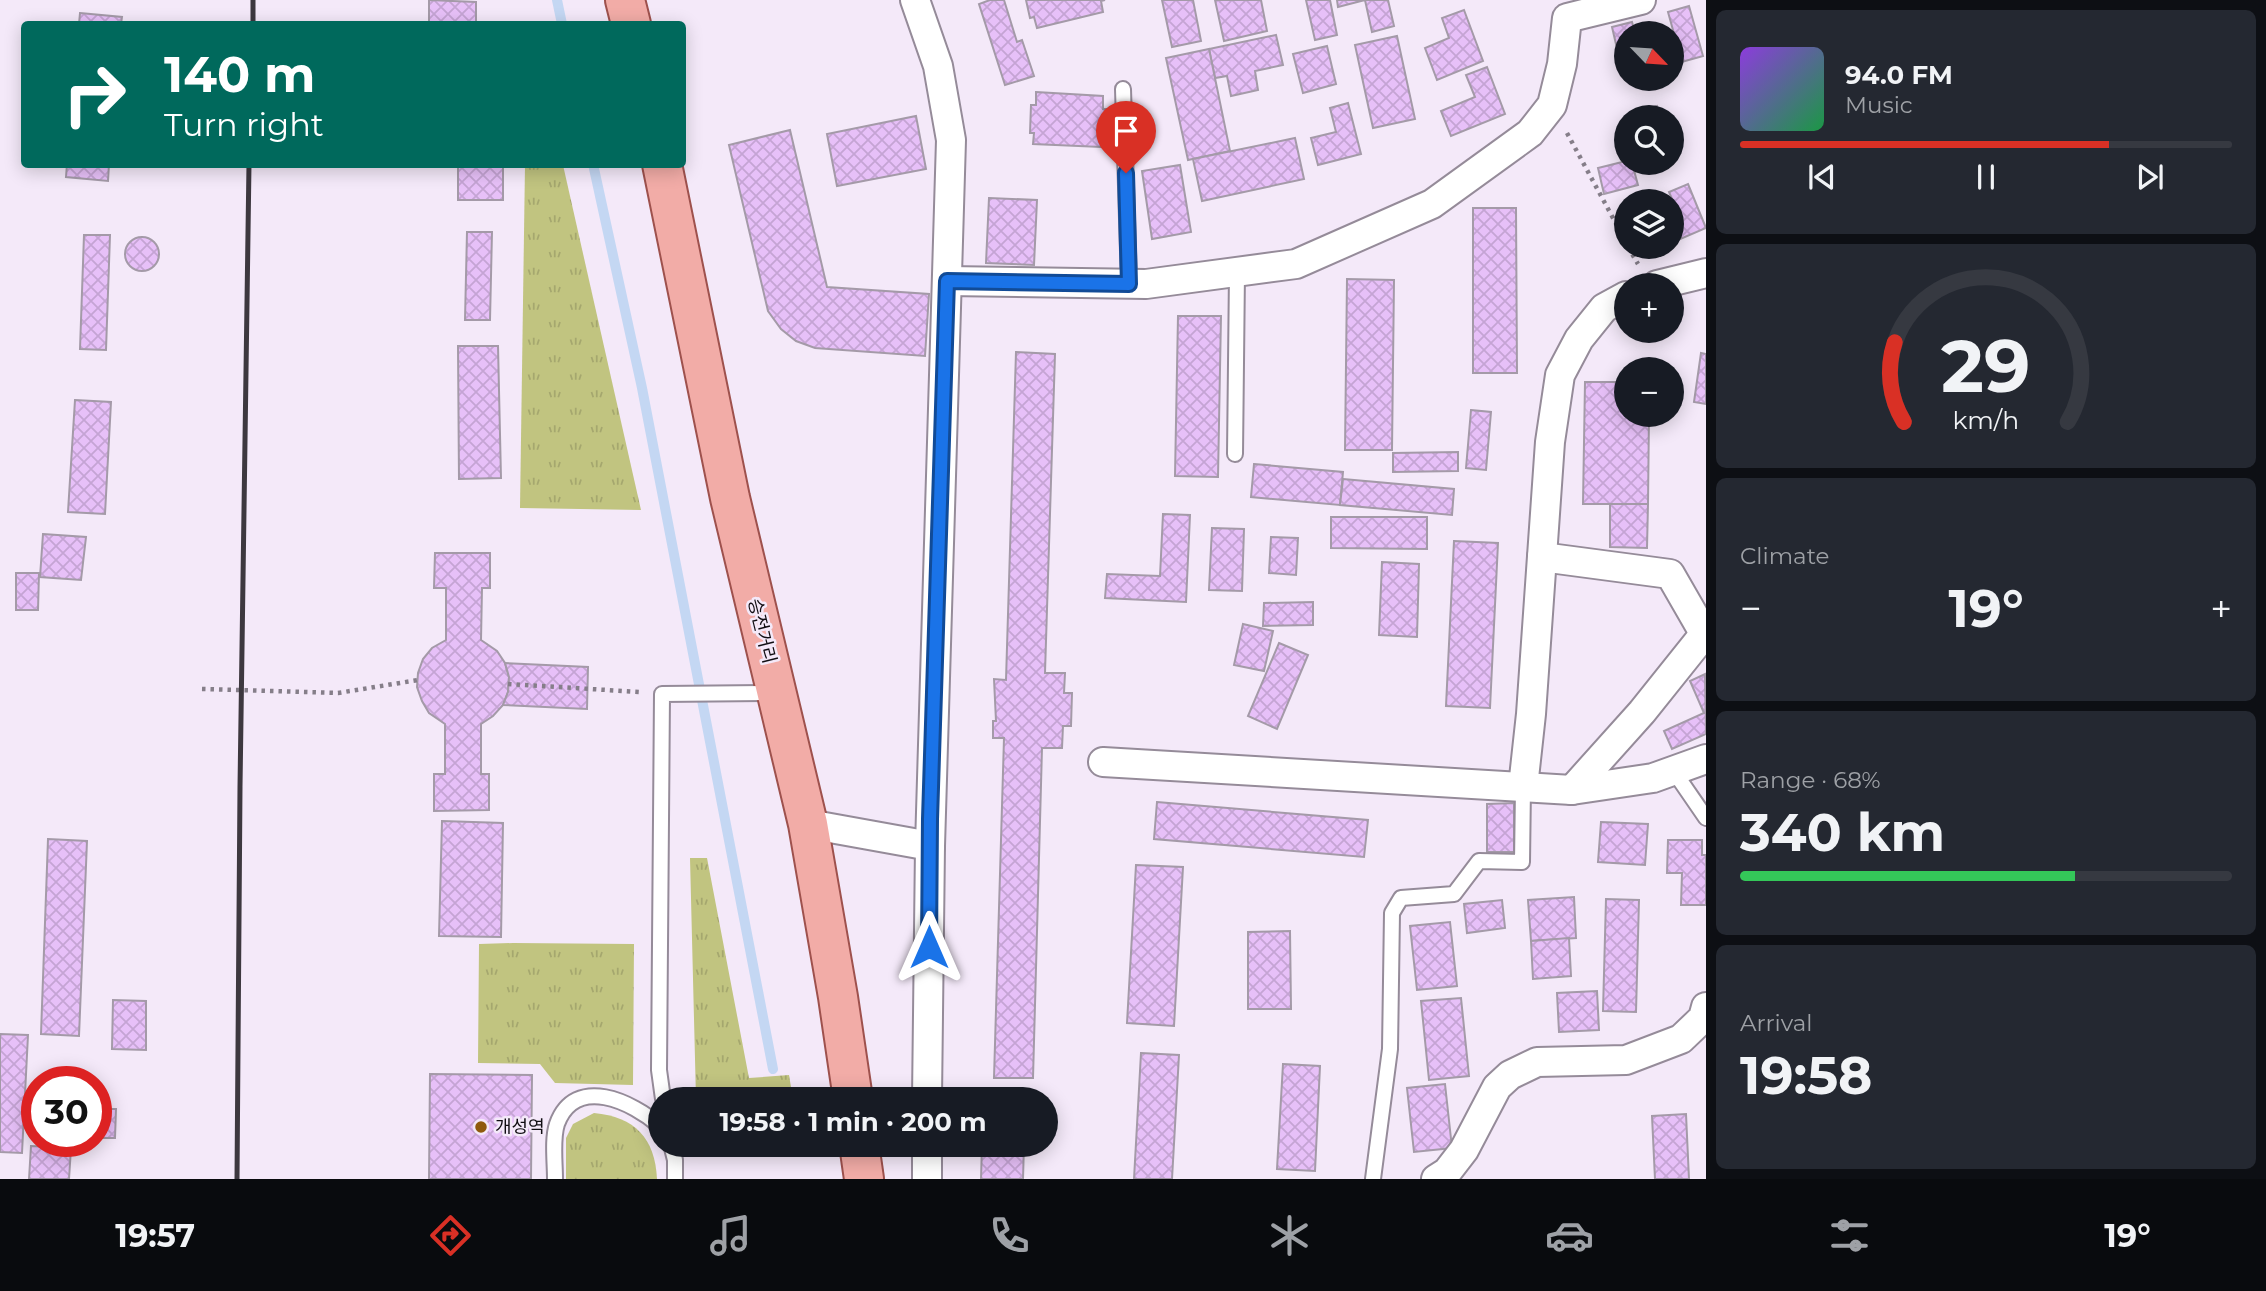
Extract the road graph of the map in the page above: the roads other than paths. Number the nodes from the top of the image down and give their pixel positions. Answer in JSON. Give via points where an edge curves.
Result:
{"nodes":[{"id":1,"x":625,"y":0,"type":"edge"},
{"id":2,"x":915,"y":0,"type":"edge"},
{"id":3,"x":1641,"y":0,"type":"edge"},
{"id":4,"x":630,"y":21,"type":"edge"},
{"id":5,"x":1123,"y":89,"type":"dead end"},
{"id":6,"x":664,"y":168,"type":"edge"},
{"id":7,"x":1237,"y":272,"type":"junction"},
{"id":8,"x":1706,"y":274,"type":"edge"},
{"id":9,"x":1684,"y":279,"type":"edge"},
{"id":10,"x":947,"y":281,"type":"junction"},
{"id":11,"x":1129,"y":284,"type":"junction"},
{"id":12,"x":1614,"y":302,"type":"edge"},
{"id":13,"x":1235,"y":454,"type":"dead end"},
{"id":14,"x":1542,"y":557,"type":"junction"},
{"id":15,"x":1705,"y":633,"type":"edge"},
{"id":16,"x":777,"y":693,"type":"junction"},
{"id":17,"x":1706,"y":758,"type":"edge"},
{"id":18,"x":1103,"y":762,"type":"dead end"},
{"id":19,"x":1673,"y":770,"type":"junction"},
{"id":20,"x":1523,"y":787,"type":"junction"},
{"id":21,"x":1572,"y":790,"type":"junction"},
{"id":22,"x":1706,"y":818,"type":"edge"},
{"id":23,"x":808,"y":824,"type":"junction"},
{"id":24,"x":930,"y":846,"type":"junction"},
{"id":25,"x":1706,"y":1007,"type":"edge"},
{"id":26,"x":661,"y":1087,"type":"edge"},
{"id":27,"x":851,"y":1087,"type":"edge"},
{"id":28,"x":928,"y":1087,"type":"edge"},
{"id":29,"x":648,"y":1116,"type":"edge"},
{"id":30,"x":674,"y":1157,"type":"edge"},
{"id":31,"x":861,"y":1157,"type":"edge"},
{"id":32,"x":927,"y":1157,"type":"edge"},
{"id":33,"x":555,"y":1179,"type":"edge"},
{"id":34,"x":675,"y":1179,"type":"edge"},
{"id":35,"x":864,"y":1179,"type":"edge"},
{"id":36,"x":927,"y":1179,"type":"edge"},
{"id":37,"x":1373,"y":1179,"type":"edge"},
{"id":38,"x":1436,"y":1179,"type":"edge"}],
"edges":[{"from":1,"to":4,"type":"main road"},
{"from":2,"to":10,"type":"street","via":[[938,66],[951,140]]},
{"from":3,"to":7,"type":"street","via":[[1567,18],[1552,105],[1530,133],[1432,204],[1296,264]]},
{"from":5,"to":11,"type":"lane"},
{"from":6,"to":16,"type":"main road","name":"승전거리","via":[[730,498]]},
{"from":7,"to":11,"type":"street"},
{"from":7,"to":13,"type":"lane"},
{"from":8,"to":9,"type":"street"},
{"from":10,"to":11,"type":"street"},
{"from":10,"to":24,"type":"street"},
{"from":12,"to":14,"type":"street","via":[[1604,307],[1579,339],[1560,376]]},
{"from":14,"to":15,"type":"street","via":[[1670,574]]},
{"from":14,"to":20,"type":"street"},
{"from":15,"to":21,"type":"street"},
{"from":16,"to":23,"type":"main road","name":"승전거리"},
{"from":16,"to":26,"type":"lane","via":[[668,694]]},
{"from":17,"to":19,"type":"street"},
{"from":18,"to":20,"type":"street"},
{"from":19,"to":21,"type":"street","via":[[1653,778]]},
{"from":19,"to":22,"type":"lane"},
{"from":20,"to":21,"type":"street"},
{"from":20,"to":37,"type":"lane","via":[[1522,862],[1479,861],[1454,894],[1401,898],[1392,912],[1390,1049]]},
{"from":23,"to":24,"type":"street"},
{"from":23,"to":27,"type":"main road","name":"승전거리"},
{"from":24,"to":28,"type":"street"},
{"from":25,"to":38,"type":"street","via":[[1703,1018],[1681,1039],[1626,1060],[1537,1062],[1510,1075],[1497,1087],[1464,1150]]},
{"from":29,"to":33,"type":"lane","via":[[614,1098],[595,1095],[578,1100],[556,1126]]},
{"from":30,"to":34,"type":"lane"},
{"from":31,"to":35,"type":"main road"},
{"from":32,"to":36,"type":"street"}]}
